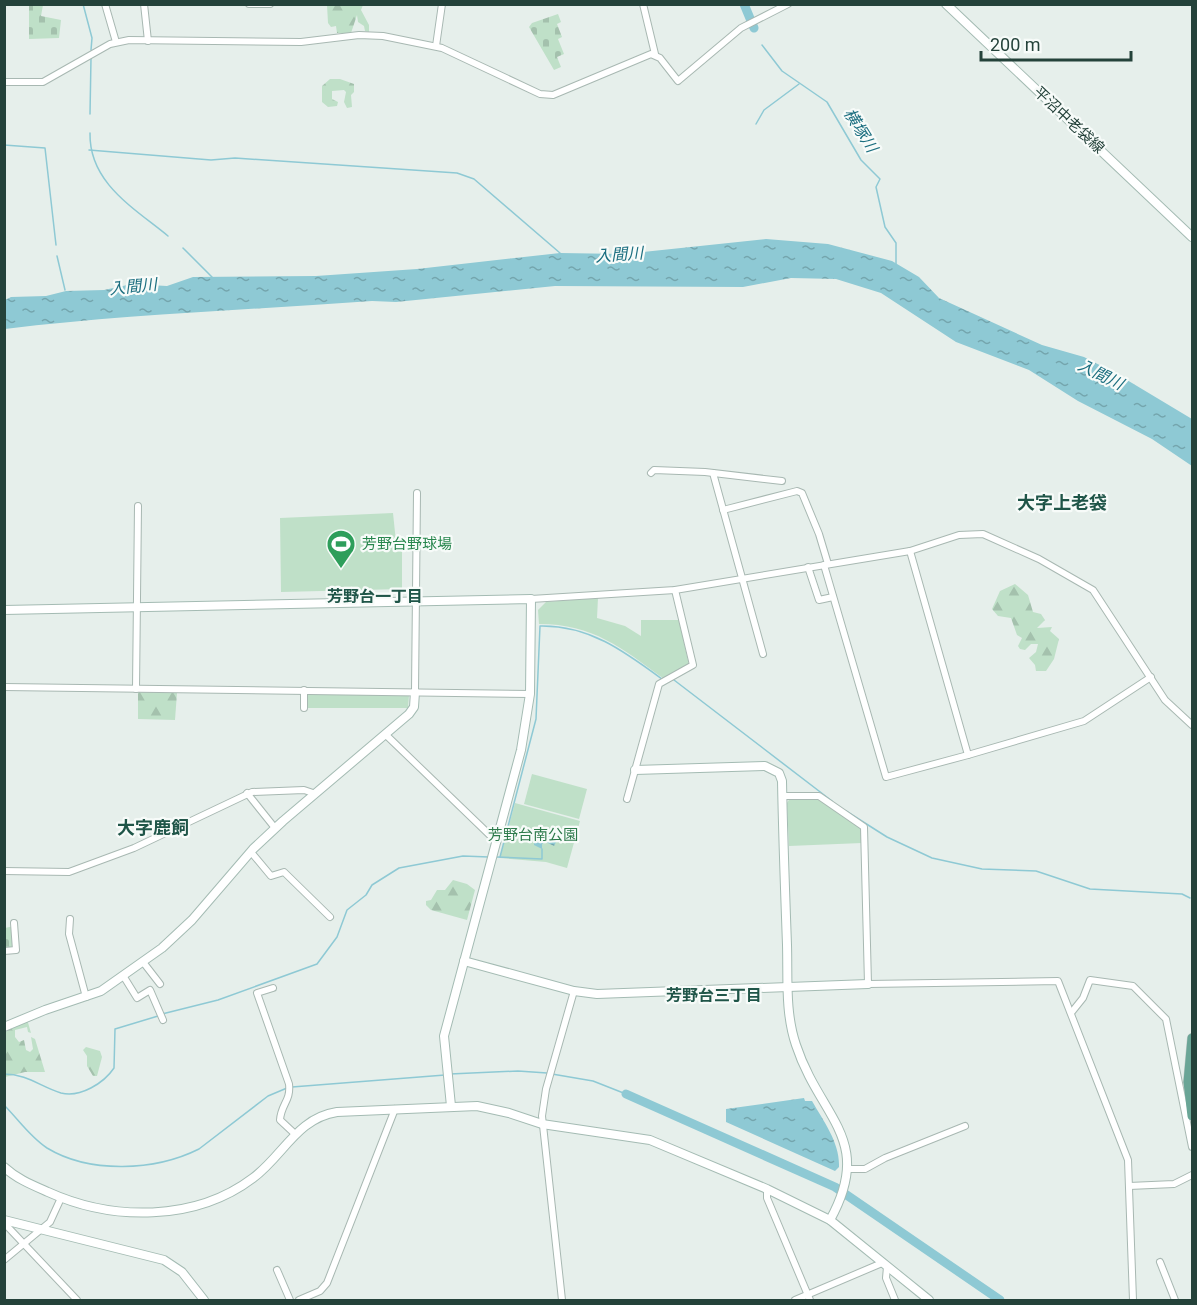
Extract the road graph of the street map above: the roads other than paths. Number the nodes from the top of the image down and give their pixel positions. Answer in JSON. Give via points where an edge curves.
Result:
{"nodes":[{"id":1,"x":105,"y":4,"type":"edge"},
{"id":2,"x":144,"y":4,"type":"edge"},
{"id":3,"x":249,"y":4,"type":"edge"},
{"id":4,"x":270,"y":4,"type":"edge"},
{"id":5,"x":442,"y":4,"type":"edge"},
{"id":6,"x":643,"y":4,"type":"edge"},
{"id":7,"x":788,"y":4,"type":"edge"},
{"id":8,"x":946,"y":4,"type":"edge"},
{"id":9,"x":148,"y":41,"type":"junction"},
{"id":10,"x":116,"y":42,"type":"junction"},
{"id":11,"x":435,"y":46,"type":"junction"},
{"id":12,"x":655,"y":54,"type":"junction"},
{"id":13,"x":4,"y":82,"type":"edge"},
{"id":14,"x":1192,"y":237,"type":"edge"},
{"id":15,"x":651,"y":472,"type":"dead end"},
{"id":16,"x":713,"y":473,"type":"junction"},
{"id":17,"x":782,"y":481,"type":"dead end"},
{"id":18,"x":417,"y":493,"type":"dead end"},
{"id":19,"x":138,"y":506,"type":"dead end"},
{"id":20,"x":723,"y":510,"type":"junction"},
{"id":21,"x":910,"y":551,"type":"junction"},
{"id":22,"x":826,"y":564,"type":"junction"},
{"id":23,"x":808,"y":567,"type":"junction"},
{"id":24,"x":741,"y":580,"type":"junction"},
{"id":25,"x":675,"y":590,"type":"junction"},
{"id":26,"x":833,"y":597,"type":"junction"},
{"id":27,"x":531,"y":599,"type":"junction"},
{"id":28,"x":416,"y":602,"type":"junction"},
{"id":29,"x":137,"y":607,"type":"junction"},
{"id":30,"x":4,"y":610,"type":"edge"},
{"id":31,"x":763,"y":654,"type":"dead end"},
{"id":32,"x":1151,"y":677,"type":"junction"},
{"id":33,"x":4,"y":687,"type":"edge"},
{"id":34,"x":136,"y":688,"type":"junction"},
{"id":35,"x":304,"y":690,"type":"junction"},
{"id":36,"x":415,"y":692,"type":"junction"},
{"id":37,"x":530,"y":694,"type":"junction"},
{"id":38,"x":304,"y":708,"type":"dead end"},
{"id":39,"x":1192,"y":725,"type":"edge"},
{"id":40,"x":385,"y":734,"type":"junction"},
{"id":41,"x":968,"y":755,"type":"junction"},
{"id":42,"x":635,"y":770,"type":"junction"},
{"id":43,"x":247,"y":793,"type":"junction"},
{"id":44,"x":314,"y":793,"type":"junction"},
{"id":45,"x":782,"y":796,"type":"junction"},
{"id":46,"x":627,"y":799,"type":"dead end"},
{"id":47,"x":275,"y":828,"type":"junction"},
{"id":48,"x":496,"y":842,"type":"junction"},
{"id":49,"x":251,"y":852,"type":"junction"},
{"id":50,"x":4,"y":871,"type":"edge"},
{"id":51,"x":330,"y":917,"type":"dead end"},
{"id":52,"x":70,"y":918,"type":"dead end"},
{"id":53,"x":14,"y":923,"type":"dead end"},
{"id":54,"x":4,"y":951,"type":"edge"},
{"id":55,"x":464,"y":961,"type":"junction"},
{"id":56,"x":143,"y":962,"type":"junction"},
{"id":57,"x":124,"y":977,"type":"junction"},
{"id":58,"x":160,"y":984,"type":"dead end"},
{"id":59,"x":868,"y":984,"type":"junction"},
{"id":60,"x":273,"y":988,"type":"dead end"},
{"id":61,"x":788,"y":988,"type":"junction"},
{"id":62,"x":574,"y":991,"type":"junction"},
{"id":63,"x":86,"y":997,"type":"junction"},
{"id":64,"x":1071,"y":1013,"type":"junction"},
{"id":65,"x":163,"y":1020,"type":"dead end"},
{"id":66,"x":4,"y":1027,"type":"edge"},
{"id":67,"x":1192,"y":1038,"type":"edge"},
{"id":68,"x":451,"y":1106,"type":"junction"},
{"id":69,"x":395,"y":1109,"type":"junction"},
{"id":70,"x":1192,"y":1116,"type":"edge"},
{"id":71,"x":542,"y":1124,"type":"junction"},
{"id":72,"x":965,"y":1126,"type":"dead end"},
{"id":73,"x":295,"y":1134,"type":"junction"},
{"id":74,"x":1192,"y":1147,"type":"edge"},
{"id":75,"x":4,"y":1167,"type":"edge"},
{"id":76,"x":848,"y":1169,"type":"junction"},
{"id":77,"x":1192,"y":1175,"type":"edge"},
{"id":78,"x":1129,"y":1186,"type":"junction"},
{"id":79,"x":767,"y":1190,"type":"junction"},
{"id":80,"x":61,"y":1198,"type":"junction"},
{"id":81,"x":5,"y":1220,"type":"edge"},
{"id":82,"x":830,"y":1220,"type":"junction"},
{"id":83,"x":42,"y":1229,"type":"junction"},
{"id":84,"x":24,"y":1244,"type":"junction"},
{"id":85,"x":4,"y":1260,"type":"edge"},
{"id":86,"x":1160,"y":1262,"type":"dead end"},
{"id":87,"x":884,"y":1265,"type":"junction"},
{"id":88,"x":277,"y":1270,"type":"dead end"},
{"id":89,"x":809,"y":1298,"type":"edge"},
{"id":90,"x":77,"y":1300,"type":"edge"},
{"id":91,"x":204,"y":1300,"type":"edge"},
{"id":92,"x":290,"y":1300,"type":"edge"},
{"id":93,"x":299,"y":1300,"type":"edge"},
{"id":94,"x":562,"y":1300,"type":"edge"},
{"id":95,"x":795,"y":1300,"type":"edge"},
{"id":96,"x":895,"y":1300,"type":"edge"},
{"id":97,"x":929,"y":1300,"type":"edge"},
{"id":98,"x":1133,"y":1300,"type":"edge"},
{"id":99,"x":1175,"y":1300,"type":"edge"}],
"edges":[{"from":1,"to":10,"type":"street"},
{"from":2,"to":9,"type":"street"},
{"from":3,"to":4,"type":"street"},
{"from":5,"to":11,"type":"street"},
{"from":6,"to":12,"type":"street"},
{"from":7,"to":12,"type":"street","via":[[747,24],[678,81]]},
{"from":8,"to":14,"type":"street","name":"平沼中老袋線"},
{"from":9,"to":10,"type":"street"},
{"from":9,"to":11,"type":"street","via":[[301,42],[359,35]]},
{"from":10,"to":13,"type":"street","via":[[43,82]]},
{"from":11,"to":12,"type":"street","via":[[546,95],[560,93]]},
{"from":15,"to":16,"type":"street"},
{"from":16,"to":17,"type":"street"},
{"from":16,"to":20,"type":"street"},
{"from":18,"to":28,"type":"street"},
{"from":19,"to":29,"type":"street"},
{"from":20,"to":22,"type":"street","via":[[797,491],[802,493]]},
{"from":20,"to":24,"type":"street"},
{"from":21,"to":22,"type":"street"},
{"from":21,"to":32,"type":"street","via":[[978,533],[992,536],[1062,571],[1096,592]]},
{"from":21,"to":41,"type":"street"},
{"from":22,"to":23,"type":"street"},
{"from":22,"to":26,"type":"street"},
{"from":23,"to":24,"type":"street"},
{"from":23,"to":26,"type":"street","via":[[819,600]]},
{"from":24,"to":25,"type":"street"},
{"from":24,"to":31,"type":"street"},
{"from":25,"to":27,"type":"street"},
{"from":25,"to":42,"type":"street","via":[[693,665],[659,684]]},
{"from":26,"to":41,"type":"street","via":[[886,777]]},
{"from":27,"to":28,"type":"street"},
{"from":27,"to":37,"type":"street"},
{"from":28,"to":29,"type":"street"},
{"from":28,"to":36,"type":"street"},
{"from":29,"to":30,"type":"street"},
{"from":29,"to":34,"type":"street"},
{"from":32,"to":39,"type":"street","via":[[1172,708]]},
{"from":32,"to":41,"type":"street","via":[[1084,721]]},
{"from":33,"to":34,"type":"street"},
{"from":34,"to":35,"type":"street"},
{"from":35,"to":36,"type":"street"},
{"from":35,"to":38,"type":"street"},
{"from":36,"to":37,"type":"street"},
{"from":36,"to":40,"type":"street","via":[[414,707]]},
{"from":37,"to":48,"type":"street","via":[[521,750]]},
{"from":40,"to":44,"type":"street"},
{"from":40,"to":48,"type":"street"},
{"from":42,"to":45,"type":"street","via":[[765,766],[779,773]]},
{"from":42,"to":46,"type":"street"},
{"from":43,"to":44,"type":"street"},
{"from":43,"to":47,"type":"street"},
{"from":43,"to":50,"type":"street","via":[[134,848],[69,872]]},
{"from":44,"to":47,"type":"street"},
{"from":45,"to":59,"type":"street","via":[[819,796],[864,827]]},
{"from":45,"to":61,"type":"street"},
{"from":47,"to":49,"type":"street"},
{"from":48,"to":55,"type":"street"},
{"from":49,"to":51,"type":"street","via":[[271,876],[284,872]]},
{"from":49,"to":56,"type":"street","via":[[175,938]]},
{"from":52,"to":63,"type":"street","via":[[69,934]]},
{"from":53,"to":54,"type":"street","via":[[16,950]]},
{"from":55,"to":62,"type":"street"},
{"from":55,"to":68,"type":"street","via":[[444,1036]]},
{"from":56,"to":57,"type":"street"},
{"from":56,"to":58,"type":"street"},
{"from":57,"to":63,"type":"street"},
{"from":57,"to":65,"type":"street","via":[[137,998],[150,990]]},
{"from":59,"to":61,"type":"street"},
{"from":59,"to":64,"type":"street","via":[[1056,980]]},
{"from":60,"to":73,"type":"street","via":[[257,993],[289,1084],[280,1120]]},
{"from":61,"to":62,"type":"street","via":[[612,995]]},
{"from":61,"to":76,"type":"street","via":[[795,1042],[806,1072],[845,1143]]},
{"from":62,"to":71,"type":"street","via":[[546,1089]]},
{"from":63,"to":66,"type":"street"},
{"from":64,"to":74,"type":"street","via":[[1090,980],[1133,986],[1166,1019]]},
{"from":64,"to":78,"type":"street","via":[[1128,1160]]},
{"from":67,"to":70,"type":"main road","via":[[1188,1082]]},
{"from":68,"to":69,"type":"street"},
{"from":68,"to":71,"type":"street","via":[[497,1110]]},
{"from":69,"to":73,"type":"street","via":[[327,1114],[310,1120]]},
{"from":69,"to":93,"type":"street","via":[[325,1286]]},
{"from":71,"to":79,"type":"street","via":[[650,1140]]},
{"from":71,"to":94,"type":"street"},
{"from":72,"to":76,"type":"street","via":[[866,1169]]},
{"from":73,"to":80,"type":"street","via":[[270,1164],[250,1180],[226,1195],[195,1206],[112,1212]]},
{"from":75,"to":80,"type":"street","via":[[21,1180]]},
{"from":76,"to":82,"type":"street","via":[[846,1188]]},
{"from":77,"to":78,"type":"street","via":[[1173,1184]]},
{"from":78,"to":98,"type":"street"},
{"from":79,"to":82,"type":"street"},
{"from":79,"to":89,"type":"street"},
{"from":80,"to":83,"type":"street","via":[[54,1217]]},
{"from":81,"to":83,"type":"street"},
{"from":81,"to":84,"type":"street"},
{"from":82,"to":87,"type":"street"},
{"from":83,"to":84,"type":"street"},
{"from":83,"to":91,"type":"street","via":[[164,1260],[182,1272]]},
{"from":84,"to":85,"type":"street"},
{"from":84,"to":90,"type":"street"},
{"from":86,"to":99,"type":"street"},
{"from":87,"to":89,"type":"street"},
{"from":87,"to":96,"type":"street"},
{"from":87,"to":97,"type":"street"},
{"from":88,"to":92,"type":"street"},
{"from":89,"to":95,"type":"street"}]}
